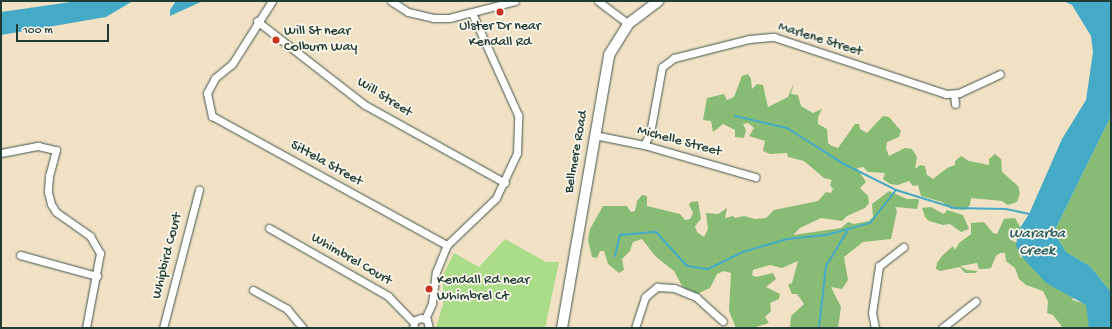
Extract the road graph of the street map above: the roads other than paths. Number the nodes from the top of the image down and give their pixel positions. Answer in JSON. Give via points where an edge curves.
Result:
{"nodes":[{"id":1,"x":272,"y":1,"type":"edge"},
{"id":2,"x":391,"y":1,"type":"edge"},
{"id":3,"x":515,"y":1,"type":"edge"},
{"id":4,"x":598,"y":1,"type":"edge"},
{"id":5,"x":658,"y":1,"type":"edge"},
{"id":6,"x":472,"y":13,"type":"junction"},
{"id":7,"x":258,"y":21,"type":"junction"},
{"id":8,"x":628,"y":24,"type":"junction"},
{"id":9,"x":1000,"y":74,"type":"dead end"},
{"id":10,"x":954,"y":94,"type":"junction"},
{"id":11,"x":955,"y":104,"type":"dead end"},
{"id":12,"x":594,"y":135,"type":"junction"},
{"id":13,"x":644,"y":145,"type":"junction"},
{"id":14,"x":1,"y":153,"type":"edge"},
{"id":15,"x":755,"y":177,"type":"dead end"},
{"id":16,"x":505,"y":183,"type":"junction"},
{"id":17,"x":199,"y":190,"type":"dead end"},
{"id":18,"x":269,"y":228,"type":"dead end"},
{"id":19,"x":447,"y":245,"type":"junction"},
{"id":20,"x":904,"y":247,"type":"dead end"},
{"id":21,"x":20,"y":256,"type":"dead end"},
{"id":22,"x":96,"y":276,"type":"junction"},
{"id":23,"x":253,"y":290,"type":"dead end"},
{"id":24,"x":976,"y":301,"type":"dead end"},
{"id":25,"x":426,"y":319,"type":"junction"},
{"id":26,"x":723,"y":321,"type":"dead end"},
{"id":27,"x":413,"y":325,"type":"edge"},
{"id":28,"x":86,"y":328,"type":"edge"},
{"id":29,"x":163,"y":328,"type":"edge"},
{"id":30,"x":303,"y":328,"type":"edge"},
{"id":31,"x":429,"y":328,"type":"edge"},
{"id":32,"x":562,"y":328,"type":"edge"},
{"id":33,"x":635,"y":328,"type":"edge"},
{"id":34,"x":875,"y":328,"type":"edge"},
{"id":35,"x":942,"y":328,"type":"edge"}],
"edges":[{"from":1,"to":7,"type":"street"},
{"from":2,"to":6,"type":"street","via":[[408,12],[433,18],[449,18]]},
{"from":3,"to":6,"type":"street"},
{"from":4,"to":8,"type":"street"},
{"from":5,"to":8,"type":"main road","name":"Bellmere Road"},
{"from":6,"to":16,"type":"street","via":[[518,115],[518,153]]},
{"from":7,"to":16,"type":"street","name":"Will Street","via":[[365,105]]},
{"from":7,"to":19,"type":"street","name":"Sittela Street","via":[[232,64],[215,78],[207,93],[212,116]]},
{"from":8,"to":12,"type":"main road","name":"Bellmere Road","via":[[610,55]]},
{"from":9,"to":10,"type":"street","name":"Marlene Street","via":[[971,89]]},
{"from":10,"to":11,"type":"street"},
{"from":10,"to":13,"type":"street","name":"Marlene Street","via":[[946,94],[774,37],[761,37],[674,58],[662,67],[650,134]]},
{"from":12,"to":13,"type":"street","name":"Michelle Street"},
{"from":12,"to":32,"type":"main road","name":"Bellmere Road"},
{"from":13,"to":15,"type":"street","name":"Michelle Street"},
{"from":14,"to":22,"type":"street","via":[[38,146],[56,150],[49,176],[48,192],[51,204],[56,212],[90,236],[96,244],[100,253]]},
{"from":16,"to":19,"type":"street","via":[[496,198]]},
{"from":17,"to":29,"type":"street","name":"Whipbird Court"},
{"from":18,"to":27,"type":"street","name":"Whimbrel Court","via":[[388,296]]},
{"from":19,"to":25,"type":"street","via":[[436,272],[432,303]]},
{"from":20,"to":34,"type":"street","via":[[880,266],[872,313]]},
{"from":21,"to":22,"type":"street"},
{"from":22,"to":28,"type":"street"},
{"from":23,"to":30,"type":"street","via":[[287,310]]},
{"from":24,"to":35,"type":"street"},
{"from":25,"to":27,"type":"street","via":[[419,318]]},
{"from":25,"to":31,"type":"street"},
{"from":26,"to":33,"type":"street","via":[[696,297],[674,288],[657,287],[645,297]]}]}
